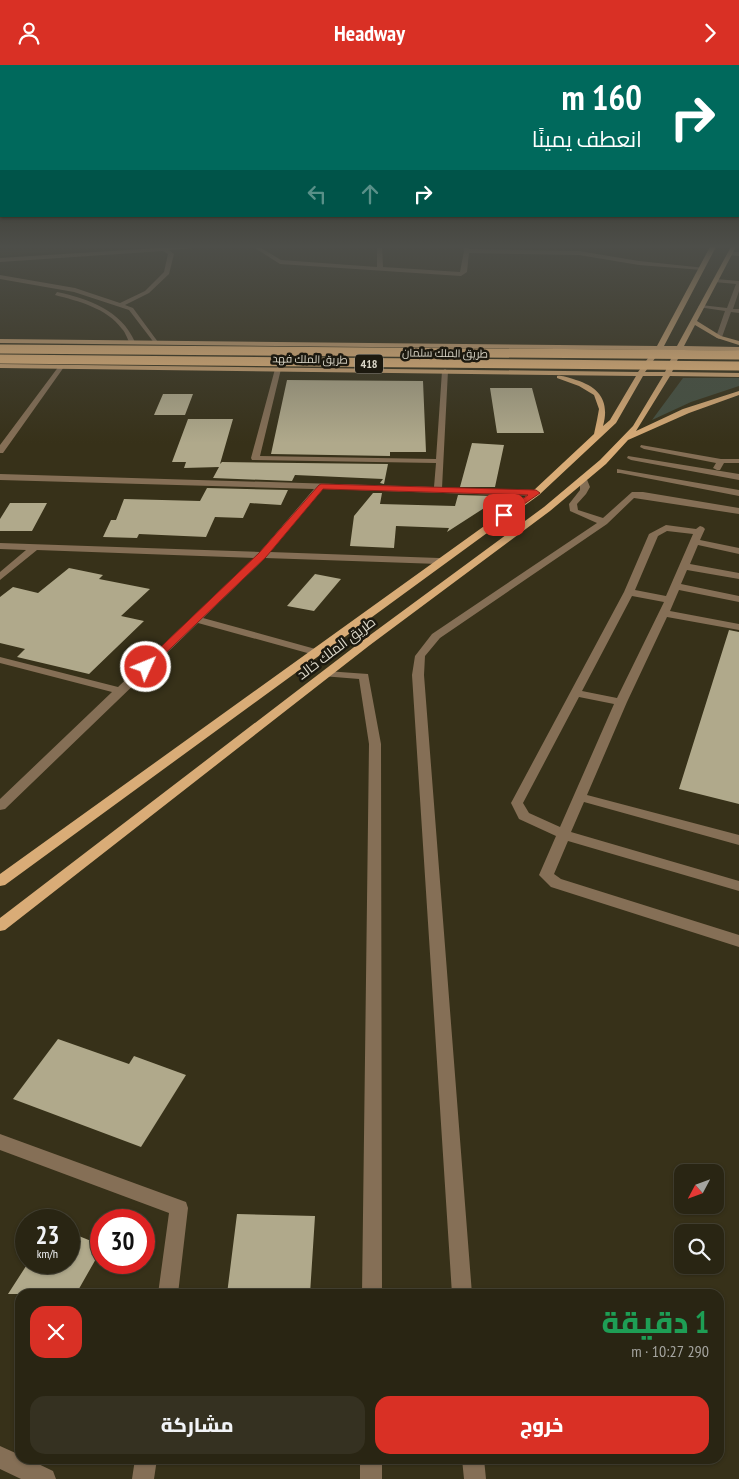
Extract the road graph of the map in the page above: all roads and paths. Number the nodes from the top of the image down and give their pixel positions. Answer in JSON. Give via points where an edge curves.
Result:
{"nodes":[{"id":1,"x":102,"y":311,"type":"edge"},
{"id":2,"x":132,"y":311,"type":"edge"},
{"id":3,"x":679,"y":311,"type":"edge"},
{"id":4,"x":699,"y":311,"type":"edge"},
{"id":5,"x":727,"y":311,"type":"edge"},
{"id":6,"x":694,"y":322,"type":"junction"},
{"id":7,"x":719,"y":337,"type":"junction"},
{"id":8,"x":0,"y":341,"type":"edge"},
{"id":9,"x":132,"y":342,"type":"junction"},
{"id":10,"x":155,"y":342,"type":"junction"},
{"id":11,"x":739,"y":343,"type":"edge"},
{"id":12,"x":524,"y":345,"type":"junction"},
{"id":13,"x":660,"y":347,"type":"junction"},
{"id":14,"x":680,"y":347,"type":"junction"},
{"id":15,"x":0,"y":349,"type":"edge"},
{"id":16,"x":739,"y":350,"type":"edge"},
{"id":17,"x":739,"y":355,"type":"edge"},
{"id":18,"x":0,"y":359,"type":"edge"},
{"id":19,"x":0,"y":366,"type":"edge"},
{"id":20,"x":739,"y":366,"type":"edge"},
{"id":21,"x":61,"y":367,"type":"junction"},
{"id":22,"x":278,"y":369,"type":"junction"},
{"id":23,"x":445,"y":371,"type":"junction"},
{"id":24,"x":527,"y":371,"type":"junction"},
{"id":25,"x":641,"y":373,"type":"junction"},
{"id":26,"x":739,"y":373,"type":"edge"},
{"id":27,"x":668,"y":374,"type":"junction"},
{"id":28,"x":739,"y":393,"type":"edge"},
{"id":29,"x":594,"y":439,"type":"junction"},
{"id":30,"x":622,"y":442,"type":"junction"},
{"id":31,"x":644,"y":447,"type":"dead end"},
{"id":32,"x":0,"y":451,"type":"edge"},
{"id":33,"x":631,"y":458,"type":"dead end"},
{"id":34,"x":440,"y":461,"type":"junction"},
{"id":35,"x":721,"y":461,"type":"junction"},
{"id":36,"x":739,"y":461,"type":"edge"},
{"id":37,"x":620,"y":471,"type":"dead end"},
{"id":38,"x":714,"y":473,"type":"junction"},
{"id":39,"x":0,"y":477,"type":"edge"},
{"id":40,"x":739,"y":477,"type":"edge"},
{"id":41,"x":583,"y":479,"type":"junction"},
{"id":42,"x":321,"y":486,"type":"junction"},
{"id":43,"x":706,"y":488,"type":"junction"},
{"id":44,"x":438,"y":490,"type":"junction"},
{"id":45,"x":536,"y":493,"type":"junction"},
{"id":46,"x":739,"y":493,"type":"edge"},
{"id":47,"x":695,"y":504,"type":"junction"},
{"id":48,"x":739,"y":511,"type":"edge"},
{"id":49,"x":604,"y":522,"type":"junction"},
{"id":50,"x":698,"y":534,"type":"junction"},
{"id":51,"x":0,"y":545,"type":"edge"},
{"id":52,"x":36,"y":547,"type":"junction"},
{"id":53,"x":739,"y":551,"type":"edge"},
{"id":54,"x":262,"y":555,"type":"junction"},
{"id":55,"x":439,"y":561,"type":"junction"},
{"id":56,"x":684,"y":566,"type":"junction"},
{"id":57,"x":739,"y":576,"type":"edge"},
{"id":58,"x":0,"y":577,"type":"edge"},
{"id":59,"x":676,"y":586,"type":"junction"},
{"id":60,"x":629,"y":593,"type":"junction"},
{"id":61,"x":739,"y":599,"type":"edge"},
{"id":62,"x":670,"y":600,"type":"junction"},
{"id":63,"x":664,"y":613,"type":"junction"},
{"id":64,"x":195,"y":619,"type":"junction"},
{"id":65,"x":739,"y":627,"type":"edge"},
{"id":66,"x":315,"y":652,"type":"junction"},
{"id":67,"x":0,"y":660,"type":"edge"},
{"id":68,"x":326,"y":674,"type":"junction"},
{"id":69,"x":121,"y":691,"type":"junction"},
{"id":70,"x":576,"y":693,"type":"junction"},
{"id":71,"x":621,"y":703,"type":"junction"},
{"id":72,"x":581,"y":797,"type":"junction"},
{"id":73,"x":0,"y":806,"type":"edge"},
{"id":74,"x":564,"y":835,"type":"junction"},
{"id":75,"x":739,"y":840,"type":"edge"},
{"id":76,"x":0,"y":881,"type":"edge"},
{"id":77,"x":739,"y":886,"type":"edge"},
{"id":78,"x":0,"y":926,"type":"edge"},
{"id":79,"x":739,"y":941,"type":"edge"},
{"id":80,"x":0,"y":1142,"type":"edge"},
{"id":81,"x":169,"y":1289,"type":"edge"},
{"id":82,"x":372,"y":1289,"type":"edge"},
{"id":83,"x":462,"y":1289,"type":"edge"},
{"id":84,"x":0,"y":1457,"type":"edge"},
{"id":85,"x":145,"y":1464,"type":"edge"},
{"id":86,"x":371,"y":1464,"type":"edge"},
{"id":87,"x":474,"y":1464,"type":"edge"},
{"id":88,"x":45,"y":1479,"type":"edge"},
{"id":89,"x":143,"y":1479,"type":"edge"},
{"id":90,"x":371,"y":1479,"type":"edge"},
{"id":91,"x":475,"y":1479,"type":"edge"}],
"edges":[{"from":1,"to":9,"type":"street","via":[[124,327]]},
{"from":2,"to":10,"type":"street"},
{"from":3,"to":13,"type":"main road"},
{"from":4,"to":6,"type":"main road"},
{"from":5,"to":7,"type":"street"},
{"from":6,"to":7,"type":"main road"},
{"from":6,"to":14,"type":"main road"},
{"from":7,"to":11,"type":"main road"},
{"from":8,"to":9,"type":"main road","name":"طريق الملك فهد"},
{"from":9,"to":10,"type":"main road","name":"طريق الملك فهد"},
{"from":10,"to":12,"type":"main road","name":"طريق الملك فهد"},
{"from":12,"to":13,"type":"main road","name":"طريق الملك فهد"},
{"from":12,"to":24,"type":"main road","via":[[588,348],[603,354],[605,359],[585,369]]},
{"from":13,"to":14,"type":"main road","name":"طريق الملك فهد"},
{"from":13,"to":25,"type":"main road","name":"طريق الملك خالد"},
{"from":14,"to":16,"type":"main road","name":"طريق الملك فهد"},
{"from":14,"to":27,"type":"main road","name":"طريق الملك خالد"},
{"from":15,"to":17,"type":"highway","name":"طريق الملك سلمان","number":"418","bridge":true},
{"from":16,"to":26,"type":"main road","via":[[703,354],[701,363]]},
{"from":18,"to":20,"type":"highway","name":"طريق الملك سلمان","number":"418","bridge":true},
{"from":19,"to":21,"type":"main road","name":"طريق الملك فهد"},
{"from":21,"to":22,"type":"main road","name":"طريق الملك فهد"},
{"from":21,"to":32,"type":"street"},
{"from":22,"to":23,"type":"main road","name":"طريق الملك فهد"},
{"from":22,"to":34,"type":"street","via":[[255,458]]},
{"from":23,"to":24,"type":"main road","name":"طريق الملك فهد"},
{"from":23,"to":34,"type":"street"},
{"from":24,"to":25,"type":"main road","name":"طريق الملك فهد"},
{"from":24,"to":29,"type":"main road","via":[[582,383],[596,391],[603,405],[602,420]]},
{"from":25,"to":27,"type":"main road","name":"طريق الملك فهد"},
{"from":25,"to":29,"type":"main road","name":"طريق الملك خالد","via":[[613,421]]},
{"from":26,"to":27,"type":"main road","name":"طريق الملك فهد"},
{"from":27,"to":30,"type":"main road","name":"طريق الملك خالد","via":[[636,427]]},
{"from":28,"to":30,"type":"main road","via":[[686,411]]},
{"from":29,"to":45,"type":"main road","name":"طريق الملك خالد"},
{"from":30,"to":41,"type":"main road","name":"طريق الملك خالد"},
{"from":31,"to":35,"type":"street"},
{"from":33,"to":38,"type":"street"},
{"from":34,"to":44,"type":"street"},
{"from":35,"to":36,"type":"street"},
{"from":35,"to":38,"type":"street"},
{"from":37,"to":43,"type":"street"},
{"from":38,"to":40,"type":"street"},
{"from":38,"to":43,"type":"street"},
{"from":39,"to":42,"type":"street"},
{"from":41,"to":49,"type":"street","via":[[586,490],[573,504],[574,511]]},
{"from":41,"to":68,"type":"main road","name":"طريق الملك خالد"},
{"from":42,"to":44,"type":"street"},
{"from":42,"to":54,"type":"street"},
{"from":43,"to":46,"type":"street"},
{"from":43,"to":47,"type":"street"},
{"from":44,"to":45,"type":"street"},
{"from":45,"to":55,"type":"main road","name":"طريق الملك خالد"},
{"from":47,"to":48,"type":"street"},
{"from":47,"to":49,"type":"street","via":[[632,495]]},
{"from":49,"to":83,"type":"street","via":[[436,636],[420,656],[418,685]]},
{"from":50,"to":53,"type":"street"},
{"from":50,"to":56,"type":"street"},
{"from":50,"to":60,"type":"street","via":[[666,527],[654,534]]},
{"from":51,"to":52,"type":"street"},
{"from":52,"to":54,"type":"street"},
{"from":52,"to":58,"type":"street"},
{"from":54,"to":55,"type":"street"},
{"from":54,"to":64,"type":"street"},
{"from":55,"to":66,"type":"main road","name":"طريق الملك خالد"},
{"from":56,"to":57,"type":"street"},
{"from":56,"to":59,"type":"street"},
{"from":59,"to":61,"type":"street"},
{"from":59,"to":62,"type":"street"},
{"from":60,"to":62,"type":"street"},
{"from":60,"to":70,"type":"street"},
{"from":62,"to":63,"type":"street"},
{"from":63,"to":65,"type":"street"},
{"from":63,"to":71,"type":"street"},
{"from":64,"to":66,"type":"street"},
{"from":64,"to":69,"type":"street"},
{"from":66,"to":76,"type":"main road","name":"طريق الملك خالد"},
{"from":67,"to":69,"type":"street"},
{"from":68,"to":78,"type":"main road","name":"طريق الملك خالد"},
{"from":68,"to":82,"type":"street","via":[[364,676],[375,744]]},
{"from":69,"to":73,"type":"street"},
{"from":70,"to":71,"type":"street"},
{"from":70,"to":74,"type":"street","via":[[517,803],[524,815]]},
{"from":71,"to":72,"type":"street"},
{"from":72,"to":74,"type":"street"},
{"from":72,"to":75,"type":"street"},
{"from":74,"to":77,"type":"street"},
{"from":74,"to":79,"type":"street","via":[[546,875],[556,883]]},
{"from":80,"to":81,"type":"street","via":[[179,1208]]},
{"from":84,"to":88,"type":"street"},
{"from":85,"to":89,"type":"street"},
{"from":86,"to":90,"type":"street"},
{"from":87,"to":91,"type":"street"}]}
